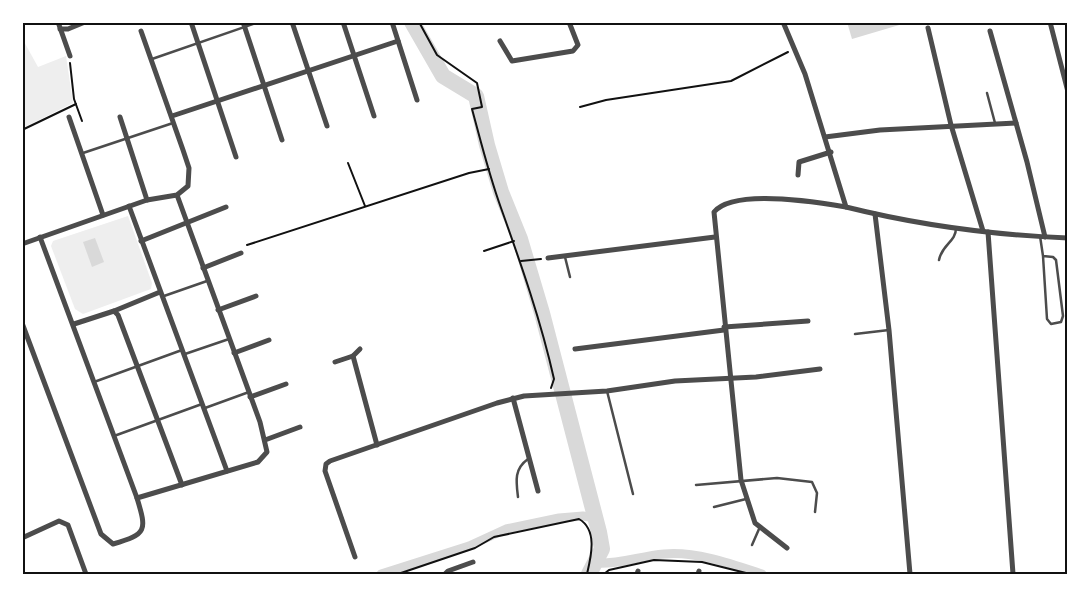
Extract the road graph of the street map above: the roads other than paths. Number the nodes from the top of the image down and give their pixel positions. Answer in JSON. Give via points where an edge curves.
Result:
{"nodes":[{"id":1,"x":58,"y":22,"type":"edge"},
{"id":2,"x":85,"y":22,"type":"edge"},
{"id":3,"x":191,"y":22,"type":"edge"},
{"id":4,"x":259,"y":22,"type":"edge"},
{"id":5,"x":292,"y":22,"type":"edge"},
{"id":6,"x":343,"y":22,"type":"edge"},
{"id":7,"x":392,"y":22,"type":"edge"},
{"id":8,"x":569,"y":22,"type":"edge"},
{"id":9,"x":783,"y":22,"type":"edge"},
{"id":10,"x":1050,"y":22,"type":"edge"},
{"id":11,"x":244,"y":25,"type":"edge"},
{"id":12,"x":928,"y":28,"type":"dead end"},
{"id":13,"x":60,"y":29,"type":"junction"},
{"id":14,"x":142,"y":31,"type":"dead end"},
{"id":15,"x":990,"y":31,"type":"dead end"},
{"id":16,"x":398,"y":41,"type":"junction"},
{"id":17,"x":500,"y":41,"type":"dead end"},
{"id":18,"x":198,"y":43,"type":"junction"},
{"id":19,"x":354,"y":55,"type":"junction"},
{"id":20,"x":70,"y":56,"type":"road end"},
{"id":21,"x":152,"y":59,"type":"junction"},
{"id":22,"x":308,"y":70,"type":"junction"},
{"id":23,"x":265,"y":84,"type":"junction"},
{"id":24,"x":1068,"y":92,"type":"edge"},
{"id":25,"x":987,"y":93,"type":"dead end"},
{"id":26,"x":218,"y":100,"type":"junction"},
{"id":27,"x":417,"y":100,"type":"dead end"},
{"id":28,"x":172,"y":116,"type":"junction"},
{"id":29,"x":374,"y":116,"type":"dead end"},
{"id":30,"x":69,"y":117,"type":"dead end"},
{"id":31,"x":120,"y":117,"type":"dead end"},
{"id":32,"x":174,"y":123,"type":"junction"},
{"id":33,"x":1016,"y":123,"type":"junction"},
{"id":34,"x":996,"y":124,"type":"junction"},
{"id":35,"x":951,"y":125,"type":"junction"},
{"id":36,"x":327,"y":126,"type":"dead end"},
{"id":37,"x":825,"y":137,"type":"junction"},
{"id":38,"x":126,"y":139,"type":"junction"},
{"id":39,"x":282,"y":140,"type":"dead end"},
{"id":40,"x":831,"y":152,"type":"junction"},
{"id":41,"x":82,"y":153,"type":"junction"},
{"id":42,"x":236,"y":157,"type":"dead end"},
{"id":43,"x":798,"y":175,"type":"dead end"},
{"id":44,"x":177,"y":196,"type":"junction"},
{"id":45,"x":147,"y":200,"type":"junction"},
{"id":46,"x":129,"y":206,"type":"junction"},
{"id":47,"x":226,"y":207,"type":"dead end"},
{"id":48,"x":846,"y":208,"type":"junction"},
{"id":49,"x":103,"y":214,"type":"junction"},
{"id":50,"x":876,"y":214,"type":"junction"},
{"id":51,"x":185,"y":223,"type":"junction"},
{"id":52,"x":956,"y":227,"type":"junction"},
{"id":53,"x":985,"y":232,"type":"junction"},
{"id":54,"x":40,"y":237,"type":"junction"},
{"id":55,"x":715,"y":237,"type":"junction"},
{"id":56,"x":1042,"y":237,"type":"junction"},
{"id":57,"x":1068,"y":238,"type":"edge"},
{"id":58,"x":141,"y":241,"type":"junction"},
{"id":59,"x":22,"y":244,"type":"edge"},
{"id":60,"x":241,"y":254,"type":"dead end"},
{"id":61,"x":565,"y":256,"type":"junction"},
{"id":62,"x":1043,"y":256,"type":"junction"},
{"id":63,"x":548,"y":258,"type":"road end"},
{"id":64,"x":939,"y":260,"type":"dead end"},
{"id":65,"x":203,"y":268,"type":"junction"},
{"id":66,"x":570,"y":277,"type":"dead end"},
{"id":67,"x":207,"y":281,"type":"junction"},
{"id":68,"x":161,"y":294,"type":"junction"},
{"id":69,"x":256,"y":296,"type":"dead end"},
{"id":70,"x":218,"y":310,"type":"junction"},
{"id":71,"x":114,"y":311,"type":"junction"},
{"id":72,"x":808,"y":321,"type":"dead end"},
{"id":73,"x":22,"y":323,"type":"edge"},
{"id":74,"x":74,"y":324,"type":"junction"},
{"id":75,"x":724,"y":328,"type":"junction"},
{"id":76,"x":889,"y":330,"type":"junction"},
{"id":77,"x":855,"y":334,"type":"dead end"},
{"id":78,"x":228,"y":338,"type":"junction"},
{"id":79,"x":269,"y":340,"type":"dead end"},
{"id":80,"x":360,"y":348,"type":"dead end"},
{"id":81,"x":575,"y":349,"type":"dead end"},
{"id":82,"x":183,"y":352,"type":"junction"},
{"id":83,"x":234,"y":353,"type":"junction"},
{"id":84,"x":353,"y":356,"type":"junction"},
{"id":85,"x":335,"y":362,"type":"dead end"},
{"id":86,"x":139,"y":366,"type":"junction"},
{"id":87,"x":820,"y":369,"type":"dead end"},
{"id":88,"x":729,"y":377,"type":"junction"},
{"id":89,"x":94,"y":382,"type":"junction"},
{"id":90,"x":286,"y":384,"type":"dead end"},
{"id":91,"x":607,"y":391,"type":"junction"},
{"id":92,"x":249,"y":395,"type":"junction"},
{"id":93,"x":513,"y":398,"type":"junction"},
{"id":94,"x":203,"y":406,"type":"junction"},
{"id":95,"x":158,"y":420,"type":"junction"},
{"id":96,"x":300,"y":427,"type":"dead end"},
{"id":97,"x":114,"y":436,"type":"junction"},
{"id":98,"x":265,"y":440,"type":"junction"},
{"id":99,"x":377,"y":445,"type":"junction"},
{"id":100,"x":529,"y":459,"type":"junction"},
{"id":101,"x":227,"y":471,"type":"junction"},
{"id":102,"x":741,"y":480,"type":"junction"},
{"id":103,"x":696,"y":485,"type":"dead end"},
{"id":104,"x":182,"y":486,"type":"junction"},
{"id":105,"x":538,"y":491,"type":"dead end"},
{"id":106,"x":633,"y":494,"type":"dead end"},
{"id":107,"x":518,"y":497,"type":"dead end"},
{"id":108,"x":137,"y":498,"type":"junction"},
{"id":109,"x":746,"y":499,"type":"junction"},
{"id":110,"x":714,"y":507,"type":"dead end"},
{"id":111,"x":815,"y":512,"type":"dead end"},
{"id":112,"x":760,"y":529,"type":"junction"},
{"id":113,"x":22,"y":538,"type":"edge"},
{"id":114,"x":752,"y":545,"type":"dead end"},
{"id":115,"x":787,"y":548,"type":"dead end"},
{"id":116,"x":355,"y":557,"type":"dead end"},
{"id":117,"x":473,"y":562,"type":"dead end"},
{"id":118,"x":86,"y":574,"type":"edge"},
{"id":119,"x":445,"y":574,"type":"edge"},
{"id":120,"x":910,"y":574,"type":"edge"},
{"id":121,"x":1013,"y":574,"type":"edge"}],
"edges":[{"from":1,"to":13,"type":"street"},
{"from":2,"to":13,"type":"street"},
{"from":3,"to":18,"type":"street"},
{"from":4,"to":11,"type":"lane"},
{"from":5,"to":22,"type":"street"},
{"from":6,"to":19,"type":"street"},
{"from":7,"to":16,"type":"street"},
{"from":8,"to":17,"type":"street","via":[[578,45],[573,51],[512,62]]},
{"from":9,"to":37,"type":"street","via":[[805,74]]},
{"from":10,"to":24,"type":"street"},
{"from":11,"to":18,"type":"lane"},
{"from":11,"to":23,"type":"street"},
{"from":12,"to":35,"type":"street"},
{"from":13,"to":20,"type":"street"},
{"from":14,"to":21,"type":"street"},
{"from":15,"to":33,"type":"street"},
{"from":16,"to":19,"type":"street"},
{"from":16,"to":27,"type":"street"},
{"from":18,"to":21,"type":"lane"},
{"from":18,"to":26,"type":"street"},
{"from":19,"to":22,"type":"street"},
{"from":19,"to":29,"type":"street"},
{"from":21,"to":28,"type":"street"},
{"from":22,"to":23,"type":"street"},
{"from":22,"to":36,"type":"street"},
{"from":23,"to":26,"type":"street"},
{"from":23,"to":39,"type":"street"},
{"from":25,"to":34,"type":"lane"},
{"from":26,"to":28,"type":"street"},
{"from":26,"to":42,"type":"street"},
{"from":28,"to":32,"type":"street"},
{"from":30,"to":41,"type":"street"},
{"from":31,"to":38,"type":"street"},
{"from":32,"to":38,"type":"lane"},
{"from":32,"to":44,"type":"street","via":[[189,168],[188,186]]},
{"from":33,"to":34,"type":"street"},
{"from":33,"to":56,"type":"street"},
{"from":34,"to":35,"type":"street"},
{"from":35,"to":37,"type":"street"},
{"from":35,"to":53,"type":"street"},
{"from":37,"to":40,"type":"street"},
{"from":38,"to":41,"type":"lane"},
{"from":38,"to":45,"type":"street"},
{"from":40,"to":43,"type":"street","via":[[801,160],[797,164]]},
{"from":40,"to":48,"type":"street"},
{"from":41,"to":49,"type":"street"},
{"from":44,"to":45,"type":"street"},
{"from":44,"to":51,"type":"street"},
{"from":45,"to":46,"type":"street"},
{"from":46,"to":49,"type":"street"},
{"from":46,"to":58,"type":"street"},
{"from":47,"to":51,"type":"street"},
{"from":48,"to":50,"type":"street"},
{"from":48,"to":55,"type":"street","via":[[763,198],[730,201],[714,212]]},
{"from":49,"to":54,"type":"street"},
{"from":50,"to":52,"type":"street"},
{"from":50,"to":76,"type":"street"},
{"from":51,"to":58,"type":"street"},
{"from":51,"to":65,"type":"street"},
{"from":52,"to":53,"type":"street"},
{"from":52,"to":64,"type":"lane","via":[[954,238],[940,250]]},
{"from":53,"to":56,"type":"street"},
{"from":53,"to":121,"type":"street"},
{"from":54,"to":59,"type":"street"},
{"from":54,"to":74,"type":"street"},
{"from":55,"to":61,"type":"street"},
{"from":55,"to":75,"type":"street"},
{"from":56,"to":57,"type":"street"},
{"from":56,"to":62,"type":"lane"},
{"from":58,"to":68,"type":"street"},
{"from":60,"to":65,"type":"street"},
{"from":61,"to":63,"type":"street"},
{"from":61,"to":66,"type":"lane"},
{"from":62,"to":62,"type":"lane","via":[[1047,319],[1051,324],[1058,324],[1063,316],[1056,260]]},
{"from":65,"to":67,"type":"street"},
{"from":67,"to":68,"type":"lane"},
{"from":67,"to":70,"type":"street"},
{"from":68,"to":71,"type":"street"},
{"from":68,"to":82,"type":"street"},
{"from":69,"to":70,"type":"street"},
{"from":70,"to":78,"type":"street"},
{"from":71,"to":74,"type":"street"},
{"from":71,"to":86,"type":"street"},
{"from":72,"to":75,"type":"street"},
{"from":73,"to":108,"type":"street","via":[[106,540],[113,544],[142,533],[144,525]]},
{"from":74,"to":89,"type":"street"},
{"from":75,"to":81,"type":"street"},
{"from":75,"to":88,"type":"street"},
{"from":76,"to":77,"type":"lane"},
{"from":76,"to":120,"type":"street"},
{"from":78,"to":82,"type":"lane"},
{"from":78,"to":83,"type":"street"},
{"from":79,"to":83,"type":"street"},
{"from":80,"to":84,"type":"street"},
{"from":82,"to":86,"type":"lane"},
{"from":82,"to":94,"type":"street"},
{"from":83,"to":92,"type":"street"},
{"from":84,"to":85,"type":"street"},
{"from":84,"to":99,"type":"street"},
{"from":86,"to":89,"type":"lane"},
{"from":86,"to":95,"type":"street"},
{"from":87,"to":88,"type":"street"},
{"from":88,"to":91,"type":"street"},
{"from":88,"to":102,"type":"street"},
{"from":89,"to":97,"type":"street"},
{"from":90,"to":92,"type":"street"},
{"from":91,"to":93,"type":"street"},
{"from":91,"to":106,"type":"lane"},
{"from":92,"to":94,"type":"lane"},
{"from":92,"to":98,"type":"street"},
{"from":93,"to":99,"type":"street"},
{"from":93,"to":100,"type":"street"},
{"from":94,"to":95,"type":"lane"},
{"from":94,"to":101,"type":"street"},
{"from":95,"to":97,"type":"lane"},
{"from":95,"to":104,"type":"street"},
{"from":96,"to":98,"type":"street"},
{"from":97,"to":108,"type":"street"},
{"from":98,"to":101,"type":"street","via":[[267,452],[263,458]]},
{"from":99,"to":116,"type":"street","via":[[326,464],[325,471]]},
{"from":100,"to":105,"type":"street"},
{"from":100,"to":107,"type":"lane","via":[[516,473]]},
{"from":101,"to":104,"type":"street"},
{"from":102,"to":103,"type":"lane"},
{"from":102,"to":109,"type":"street"},
{"from":102,"to":111,"type":"lane","via":[[777,478],[812,482],[817,493]]},
{"from":104,"to":108,"type":"street"},
{"from":109,"to":110,"type":"lane"},
{"from":109,"to":112,"type":"street"},
{"from":112,"to":114,"type":"lane"},
{"from":112,"to":115,"type":"street"},
{"from":113,"to":118,"type":"street","via":[[59,521],[64,522]]},
{"from":117,"to":119,"type":"street"}]}
